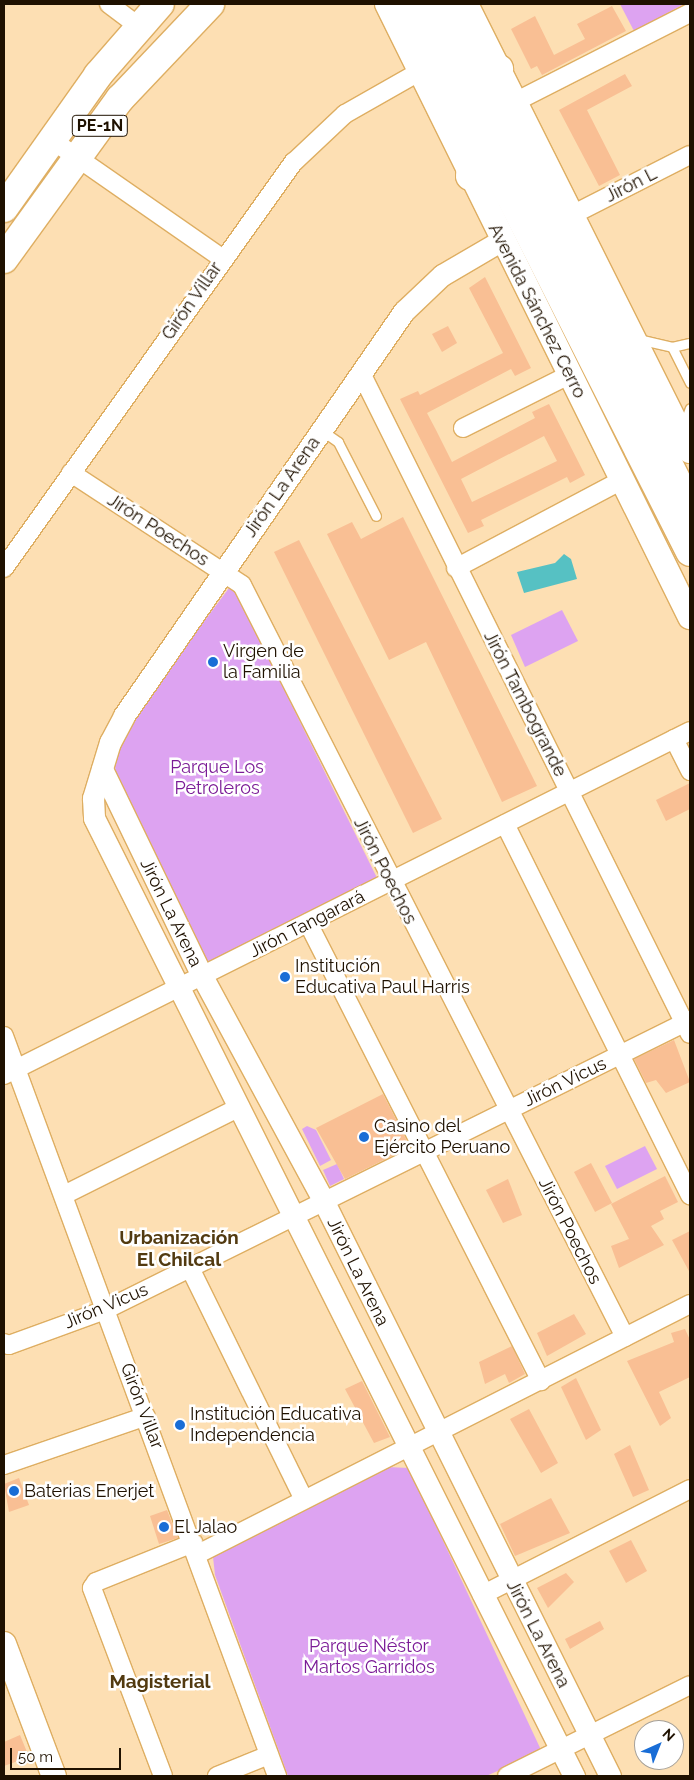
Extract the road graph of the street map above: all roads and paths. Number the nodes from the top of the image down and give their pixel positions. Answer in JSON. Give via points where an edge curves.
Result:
{"nodes":[{"id":1,"x":109,"y":4,"type":"edge"},
{"id":2,"x":160,"y":4,"type":"edge"},
{"id":3,"x":210,"y":4,"type":"edge"},
{"id":4,"x":387,"y":4,"type":"edge"},
{"id":5,"x":413,"y":4,"type":"edge"},
{"id":6,"x":439,"y":4,"type":"edge"},
{"id":7,"x":466,"y":4,"type":"edge"},
{"id":8,"x":690,"y":14,"type":"edge"},
{"id":9,"x":138,"y":26,"type":"junction"},
{"id":10,"x":460,"y":49,"type":"junction"},
{"id":11,"x":499,"y":69,"type":"junction"},
{"id":12,"x":419,"y":72,"type":"junction"},
{"id":13,"x":463,"y":99,"type":"junction"},
{"id":14,"x":515,"y":102,"type":"junction"},
{"id":15,"x":52,"y":140,"type":"junction"},
{"id":16,"x":690,"y":155,"type":"edge"},
{"id":17,"x":76,"y":156,"type":"junction"},
{"id":18,"x":470,"y":176,"type":"junction"},
{"id":19,"x":4,"y":208,"type":"edge"},
{"id":20,"x":572,"y":215,"type":"junction"},
{"id":21,"x":502,"y":240,"type":"junction"},
{"id":22,"x":222,"y":258,"type":"junction"},
{"id":23,"x":4,"y":259,"type":"edge"},
{"id":24,"x":633,"y":338,"type":"junction"},
{"id":25,"x":690,"y":343,"type":"edge"},
{"id":26,"x":672,"y":347,"type":"junction"},
{"id":27,"x":361,"y":373,"type":"junction"},
{"id":28,"x":569,"y":375,"type":"junction"},
{"id":29,"x":690,"y":383,"type":"edge"},
{"id":30,"x":690,"y":408,"type":"edge"},
{"id":31,"x":463,"y":428,"type":"dead end"},
{"id":32,"x":321,"y":430,"type":"junction"},
{"id":33,"x":687,"y":443,"type":"edge"},
{"id":34,"x":71,"y":473,"type":"junction"},
{"id":35,"x":622,"y":480,"type":"junction"},
{"id":36,"x":690,"y":507,"type":"edge"},
{"id":37,"x":376,"y":516,"type":"dead end"},
{"id":38,"x":690,"y":552,"type":"edge"},
{"id":39,"x":4,"y":568,"type":"edge"},
{"id":40,"x":456,"y":568,"type":"junction"},
{"id":41,"x":223,"y":572,"type":"junction"},
{"id":42,"x":690,"y":617,"type":"edge"},
{"id":43,"x":690,"y":731,"type":"edge"},
{"id":44,"x":674,"y":739,"type":"junction"},
{"id":45,"x":102,"y":769,"type":"junction"},
{"id":46,"x":690,"y":771,"type":"edge"},
{"id":47,"x":569,"y":792,"type":"junction"},
{"id":48,"x":505,"y":824,"type":"junction"},
{"id":49,"x":391,"y":882,"type":"junction"},
{"id":50,"x":308,"y":923,"type":"junction"},
{"id":51,"x":202,"y":976,"type":"junction"},
{"id":52,"x":178,"y":988,"type":"junction"},
{"id":53,"x":688,"y":1025,"type":"edge"},
{"id":54,"x":4,"y":1036,"type":"edge"},
{"id":55,"x":620,"y":1055,"type":"junction"},
{"id":56,"x":10,"y":1072,"type":"edge"},
{"id":57,"x":240,"y":1107,"type":"junction"},
{"id":58,"x":508,"y":1111,"type":"junction"},
{"id":59,"x":426,"y":1152,"type":"junction"},
{"id":60,"x":690,"y":1194,"type":"edge"},
{"id":61,"x":64,"y":1195,"type":"junction"},
{"id":62,"x":324,"y":1202,"type":"junction"},
{"id":63,"x":294,"y":1216,"type":"junction"},
{"id":64,"x":190,"y":1268,"type":"junction"},
{"id":65,"x":690,"y":1304,"type":"edge"},
{"id":66,"x":105,"y":1310,"type":"junction"},
{"id":67,"x":624,"y":1337,"type":"junction"},
{"id":68,"x":4,"y":1343,"type":"edge"},
{"id":69,"x":541,"y":1381,"type":"junction"},
{"id":70,"x":146,"y":1416,"type":"junction"},
{"id":71,"x":438,"y":1433,"type":"junction"},
{"id":72,"x":409,"y":1448,"type":"junction"},
{"id":73,"x":4,"y":1465,"type":"edge"},
{"id":74,"x":690,"y":1489,"type":"edge"},
{"id":75,"x":304,"y":1500,"type":"junction"},
{"id":76,"x":196,"y":1549,"type":"junction"},
{"id":77,"x":510,"y":1581,"type":"junction"},
{"id":78,"x":482,"y":1595,"type":"junction"},
{"id":79,"x":4,"y":1644,"type":"edge"},
{"id":80,"x":690,"y":1685,"type":"edge"},
{"id":81,"x":590,"y":1736,"type":"junction"},
{"id":82,"x":561,"y":1752,"type":"junction"},
{"id":83,"x":269,"y":1755,"type":"junction"},
{"id":84,"x":54,"y":1776,"type":"edge"},
{"id":85,"x":163,"y":1776,"type":"edge"},
{"id":86,"x":217,"y":1776,"type":"edge"},
{"id":87,"x":277,"y":1776,"type":"edge"},
{"id":88,"x":507,"y":1776,"type":"edge"},
{"id":89,"x":574,"y":1776,"type":"edge"},
{"id":90,"x":610,"y":1776,"type":"edge"}],
"edges":[{"from":1,"to":9,"type":"street"},
{"from":2,"to":9,"type":"main road","number":"PE-1N"},
{"from":3,"to":17,"type":"main road","number":"PE-1N","via":[[158,55]]},
{"from":4,"to":12,"type":"main road","name":"Avenida Sánchez Cerro"},
{"from":5,"to":13,"type":"main road","name":"Avenida Sánchez Cerro"},
{"from":6,"to":10,"type":"main road"},
{"from":7,"to":11,"type":"main road"},
{"from":8,"to":14,"type":"street"},
{"from":9,"to":15,"type":"main road","number":"PE-1N"},
{"from":10,"to":11,"type":"main road"},
{"from":10,"to":36,"type":"main road"},
{"from":11,"to":14,"type":"main road"},
{"from":12,"to":18,"type":"main road","name":"Avenida Sánchez Cerro"},
{"from":12,"to":22,"type":"street","name":"Girón Villar","via":[[345,114],[319,135]]},
{"from":13,"to":18,"type":"main road","via":[[464,136],[472,153]]},
{"from":13,"to":38,"type":"main road","name":"Avenida Sánchez Cerro"},
{"from":14,"to":20,"type":"main road"},
{"from":15,"to":17,"type":"street"},
{"from":15,"to":19,"type":"main road","number":"PE-1N"},
{"from":16,"to":20,"type":"street","name":"Jirón L"},
{"from":17,"to":22,"type":"street"},
{"from":17,"to":23,"type":"main road","number":"PE-1N"},
{"from":18,"to":21,"type":"main road","name":"Avenida Sánchez Cerro"},
{"from":20,"to":24,"type":"main road"},
{"from":21,"to":27,"type":"street","name":"Jirón La Arena","via":[[422,291]]},
{"from":21,"to":28,"type":"main road","name":"Avenida Sánchez Cerro"},
{"from":22,"to":34,"type":"street","name":"Girón Villar"},
{"from":24,"to":26,"type":"lane"},
{"from":24,"to":33,"type":"main road"},
{"from":25,"to":26,"type":"lane"},
{"from":26,"to":29,"type":"lane"},
{"from":27,"to":32,"type":"street","name":"Jirón La Arena"},
{"from":27,"to":40,"type":"street","name":"Jirón Tambogrande"},
{"from":28,"to":31,"type":"street"},
{"from":28,"to":35,"type":"main road","name":"Avenida Sánchez Cerro"},
{"from":30,"to":33,"type":"lane"},
{"from":32,"to":37,"type":"lane","via":[[338,442]]},
{"from":32,"to":41,"type":"street","name":"Jirón La Arena"},
{"from":34,"to":39,"type":"street","name":"Girón Villar"},
{"from":34,"to":41,"type":"street","name":"Jirón Poechos"},
{"from":35,"to":40,"type":"street"},
{"from":35,"to":42,"type":"main road","name":"Avenida Sánchez Cerro"},
{"from":40,"to":47,"type":"street","name":"Jirón Tambogrande"},
{"from":41,"to":45,"type":"street","name":"Jirón La Arena","via":[[124,716],[110,742]]},
{"from":41,"to":49,"type":"street","name":"Jirón Poechos","via":[[242,585]]},
{"from":43,"to":44,"type":"street","name":"Jirón Tangarará"},
{"from":44,"to":46,"type":"street"},
{"from":44,"to":47,"type":"street","name":"Jirón Tangarará"},
{"from":45,"to":51,"type":"street","name":"Jirón La Arena"},
{"from":45,"to":52,"type":"street","name":"Jirón La Arena","via":[[94,798],[94,818]]},
{"from":47,"to":48,"type":"street","name":"Jirón Tangarará"},
{"from":47,"to":53,"type":"street","name":"Jirón Tambogrande"},
{"from":48,"to":49,"type":"street","name":"Jirón Tangarará"},
{"from":48,"to":55,"type":"street"},
{"from":49,"to":50,"type":"street","name":"Jirón Tangarará"},
{"from":49,"to":58,"type":"street","name":"Jirón Poechos"},
{"from":50,"to":51,"type":"street","name":"Jirón Tangarará"},
{"from":50,"to":59,"type":"street"},
{"from":51,"to":52,"type":"street","name":"Jirón Tangarará"},
{"from":51,"to":62,"type":"street","name":"Jirón La Arena"},
{"from":52,"to":56,"type":"street","name":"Jirón Tangarará"},
{"from":52,"to":57,"type":"street","name":"Jirón La Arena"},
{"from":53,"to":55,"type":"street","name":"Jirón Vicus"},
{"from":54,"to":56,"type":"street","name":"Girón Villar"},
{"from":55,"to":58,"type":"street","name":"Jirón Vicus"},
{"from":55,"to":60,"type":"street"},
{"from":56,"to":61,"type":"street","name":"Girón Villar"},
{"from":57,"to":61,"type":"street"},
{"from":57,"to":63,"type":"street","name":"Jirón La Arena"},
{"from":58,"to":59,"type":"street","name":"Jirón Vicus"},
{"from":58,"to":67,"type":"street","name":"Jirón Poechos"},
{"from":59,"to":62,"type":"street","name":"Jirón Vicus"},
{"from":59,"to":69,"type":"street"},
{"from":61,"to":66,"type":"street","name":"Girón Villar"},
{"from":62,"to":63,"type":"street","name":"Jirón Vicus"},
{"from":62,"to":71,"type":"street","name":"Jirón La Arena"},
{"from":63,"to":64,"type":"street","name":"Jirón Vicus"},
{"from":63,"to":72,"type":"street","name":"Jirón La Arena"},
{"from":64,"to":66,"type":"street","name":"Jirón Vicus"},
{"from":64,"to":75,"type":"street"},
{"from":65,"to":67,"type":"street"},
{"from":66,"to":68,"type":"street","name":"Jirón Vicus","via":[[9,1345]]},
{"from":66,"to":70,"type":"street","name":"Girón Villar"},
{"from":67,"to":69,"type":"street"},
{"from":69,"to":71,"type":"street"},
{"from":70,"to":73,"type":"street"},
{"from":70,"to":76,"type":"street","name":"Girón Villar"},
{"from":71,"to":72,"type":"street"},
{"from":71,"to":77,"type":"street","name":"Jirón La Arena"},
{"from":72,"to":75,"type":"street"},
{"from":72,"to":78,"type":"street","name":"Jirón La Arena"},
{"from":74,"to":77,"type":"street"},
{"from":75,"to":76,"type":"street"},
{"from":76,"to":83,"type":"street","name":"Girón Villar"},
{"from":76,"to":85,"type":"street","via":[[96,1582],[92,1588]]},
{"from":77,"to":78,"type":"street"},
{"from":77,"to":81,"type":"street","name":"Jirón La Arena"},
{"from":78,"to":82,"type":"street","name":"Jirón La Arena"},
{"from":79,"to":84,"type":"main road"},
{"from":80,"to":81,"type":"street"},
{"from":81,"to":82,"type":"street"},
{"from":81,"to":90,"type":"street","name":"Jirón La Arena"},
{"from":82,"to":88,"type":"street"},
{"from":82,"to":89,"type":"street","name":"Jirón La Arena"},
{"from":83,"to":86,"type":"street"},
{"from":83,"to":87,"type":"street","name":"Girón Villar"}]}
